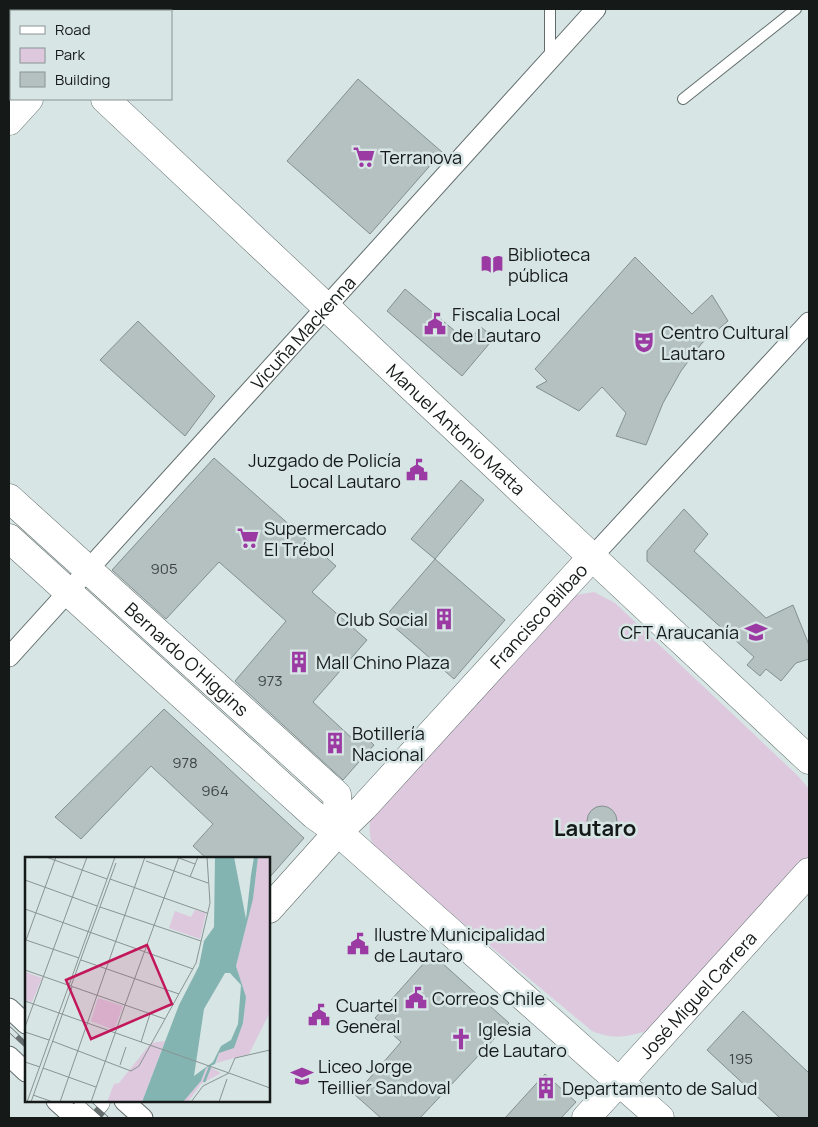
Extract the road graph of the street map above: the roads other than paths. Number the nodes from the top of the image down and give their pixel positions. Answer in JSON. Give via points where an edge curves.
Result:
{"nodes":[{"id":1,"x":550,"y":9,"type":"edge"},
{"id":2,"x":596,"y":9,"type":"edge"},
{"id":3,"x":796,"y":9,"type":"edge"},
{"id":4,"x":550,"y":59,"type":"junction"},
{"id":5,"x":683,"y":99,"type":"dead end"},
{"id":6,"x":28,"y":100,"type":"edge"},
{"id":7,"x":106,"y":100,"type":"edge"},
{"id":8,"x":9,"y":120,"type":"edge"},
{"id":9,"x":326,"y":307,"type":"junction"},
{"id":10,"x":809,"y":322,"type":"edge"},
{"id":11,"x":9,"y":498,"type":"edge"},
{"id":12,"x":9,"y":538,"type":"edge"},
{"id":13,"x":592,"y":557,"type":"junction"},
{"id":14,"x":88,"y":569,"type":"junction"},
{"id":15,"x":68,"y":592,"type":"junction"},
{"id":16,"x":9,"y":657,"type":"edge"},
{"id":17,"x":809,"y":760,"type":"edge"},
{"id":18,"x":338,"y":832,"type":"junction"},
{"id":19,"x":809,"y":872,"type":"edge"},
{"id":20,"x":270,"y":908,"type":"edge"},
{"id":21,"x":9,"y":1008,"type":"edge"},
{"id":22,"x":25,"y":1023,"type":"edge"},
{"id":23,"x":9,"y":1056,"type":"edge"},
{"id":24,"x":25,"y":1071,"type":"edge"},
{"id":25,"x":620,"y":1081,"type":"junction"},
{"id":26,"x":57,"y":1102,"type":"edge"},
{"id":27,"x":95,"y":1102,"type":"edge"},
{"id":28,"x":125,"y":1102,"type":"edge"},
{"id":29,"x":75,"y":1118,"type":"edge"},
{"id":30,"x":80,"y":1118,"type":"edge"},
{"id":31,"x":143,"y":1118,"type":"edge"},
{"id":32,"x":586,"y":1118,"type":"edge"},
{"id":33,"x":660,"y":1118,"type":"edge"}],
"edges":[{"from":1,"to":4,"type":"lane"},
{"from":2,"to":4,"type":"street","name":"Vicuña Mackenna"},
{"from":3,"to":5,"type":"lane"},
{"from":4,"to":9,"type":"street","name":"Vicuña Mackenna"},
{"from":6,"to":8,"type":"main road"},
{"from":7,"to":9,"type":"main road","name":"Manuel Antonio Matta"},
{"from":9,"to":13,"type":"main road","name":"Manuel Antonio Matta"},
{"from":9,"to":14,"type":"street","name":"Vicuña Mackenna"},
{"from":10,"to":13,"type":"street","name":"Francisco Bilbao"},
{"from":11,"to":14,"type":"main road","name":"Bernardo O'Higgins"},
{"from":12,"to":15,"type":"main road","name":"Bernardo O'Higgins"},
{"from":13,"to":17,"type":"main road","name":"Manuel Antonio Matta"},
{"from":13,"to":18,"type":"main road","name":"Francisco Bilbao"},
{"from":14,"to":15,"type":"street","name":"Vicuña Mackenna"},
{"from":14,"to":18,"type":"main road","name":"Bernardo O'Higgins","via":[[337,795]]},
{"from":15,"to":16,"type":"street","name":"Vicuña Mackenna"},
{"from":15,"to":18,"type":"main road","name":"Bernardo O'Higgins","via":[[314,815]]},
{"from":18,"to":20,"type":"main road","name":"Francisco Bilbao"},
{"from":18,"to":25,"type":"main road","name":"Bernardo O'Higgins"},
{"from":19,"to":25,"type":"main road","name":"José Miguel Carrera"},
{"from":21,"to":22,"type":"street"},
{"from":23,"to":24,"type":"street"},
{"from":25,"to":32,"type":"main road","name":"José Miguel Carrera"},
{"from":25,"to":33,"type":"main road","name":"Bernardo O'Higgins"},
{"from":26,"to":29,"type":"street"},
{"from":27,"to":30,"type":"main road"},
{"from":28,"to":31,"type":"street"}]}
